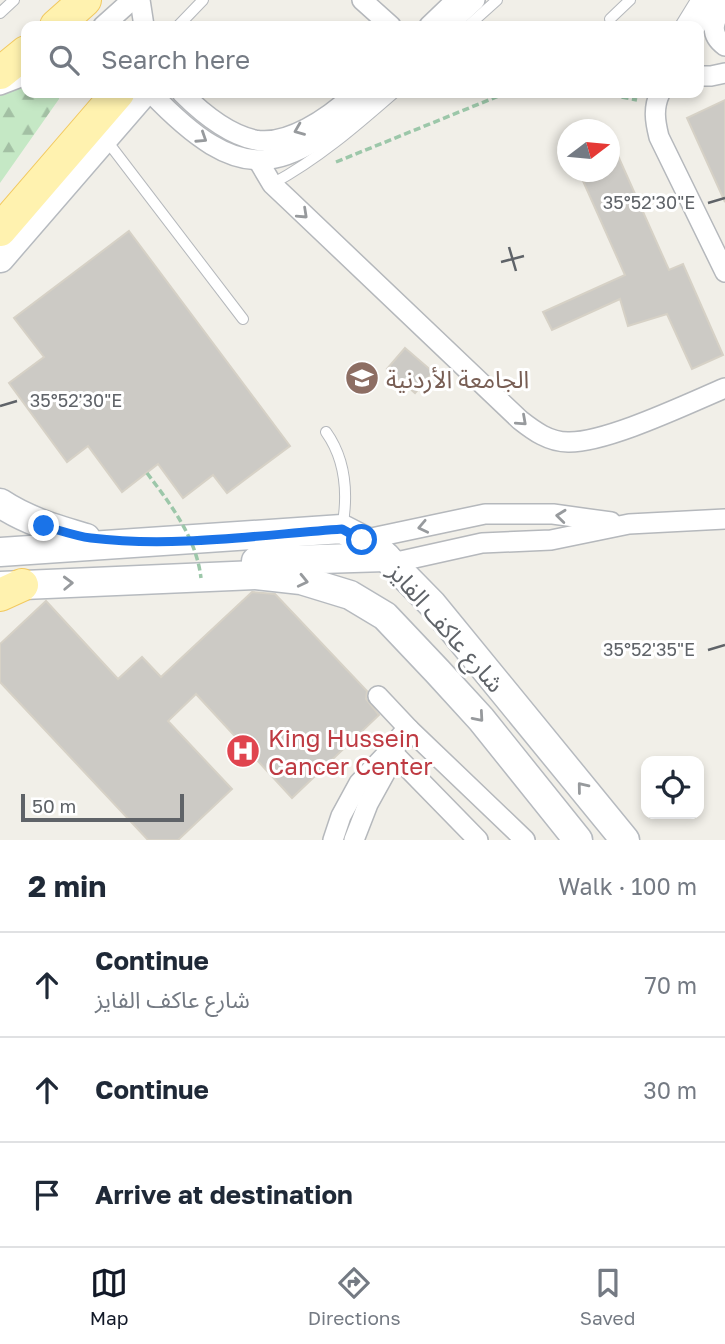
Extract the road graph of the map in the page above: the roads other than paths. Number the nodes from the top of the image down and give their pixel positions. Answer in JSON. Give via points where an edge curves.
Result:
{"nodes":[{"id":1,"x":14,"y":0,"type":"edge"},
{"id":2,"x":85,"y":0,"type":"edge"},
{"id":3,"x":132,"y":0,"type":"edge"},
{"id":4,"x":140,"y":0,"type":"edge"},
{"id":5,"x":203,"y":0,"type":"edge"},
{"id":6,"x":362,"y":0,"type":"edge"},
{"id":7,"x":475,"y":0,"type":"edge"},
{"id":8,"x":497,"y":0,"type":"edge"},
{"id":9,"x":630,"y":0,"type":"edge"},
{"id":10,"x":696,"y":0,"type":"edge"},
{"id":11,"x":711,"y":0,"type":"edge"},
{"id":12,"x":454,"y":1,"type":"edge"},
{"id":13,"x":725,"y":3,"type":"edge"},
{"id":14,"x":0,"y":13,"type":"edge"},
{"id":15,"x":610,"y":19,"type":"dead end"},
{"id":16,"x":62,"y":21,"type":"edge"},
{"id":17,"x":109,"y":21,"type":"edge"},
{"id":18,"x":143,"y":21,"type":"edge"},
{"id":19,"x":183,"y":21,"type":"edge"},
{"id":20,"x":385,"y":21,"type":"edge"},
{"id":21,"x":434,"y":21,"type":"edge"},
{"id":22,"x":452,"y":21,"type":"edge"},
{"id":23,"x":474,"y":21,"type":"edge"},
{"id":24,"x":683,"y":21,"type":"edge"},
{"id":25,"x":699,"y":21,"type":"edge"},
{"id":26,"x":725,"y":46,"type":"edge"},
{"id":27,"x":21,"y":56,"type":"edge"},
{"id":28,"x":0,"y":73,"type":"edge"},
{"id":29,"x":725,"y":73,"type":"edge"},
{"id":30,"x":704,"y":76,"type":"edge"},
{"id":31,"x":21,"y":77,"type":"edge"},
{"id":32,"x":0,"y":85,"type":"edge"},
{"id":33,"x":124,"y":98,"type":"edge"},
{"id":34,"x":126,"y":98,"type":"edge"},
{"id":35,"x":156,"y":98,"type":"edge"},
{"id":36,"x":188,"y":98,"type":"edge"},
{"id":37,"x":349,"y":98,"type":"edge"},
{"id":38,"x":369,"y":98,"type":"edge"},
{"id":39,"x":388,"y":98,"type":"edge"},
{"id":40,"x":658,"y":98,"type":"edge"},
{"id":41,"x":104,"y":138,"type":"junction"},
{"id":42,"x":259,"y":162,"type":"junction"},
{"id":43,"x":272,"y":184,"type":"junction"},
{"id":44,"x":1,"y":224,"type":"edge"},
{"id":45,"x":0,"y":258,"type":"edge"},
{"id":46,"x":725,"y":272,"type":"edge"},
{"id":47,"x":243,"y":318,"type":"dead end"},
{"id":48,"x":725,"y":388,"type":"edge"},
{"id":49,"x":326,"y":432,"type":"dead end"},
{"id":50,"x":0,"y":503,"type":"edge"},
{"id":51,"x":725,"y":519,"type":"edge"},
{"id":52,"x":629,"y":524,"type":"junction"},
{"id":53,"x":352,"y":535,"type":"junction"},
{"id":54,"x":135,"y":541,"type":"junction"},
{"id":55,"x":0,"y":552,"type":"edge"},
{"id":56,"x":389,"y":560,"type":"junction"},
{"id":57,"x":162,"y":579,"type":"junction"},
{"id":58,"x":7,"y":589,"type":"edge"},
{"id":59,"x":378,"y":696,"type":"dead end"},
{"id":60,"x":409,"y":729,"type":"junction"},
{"id":61,"x":395,"y":750,"type":"junction"},
{"id":62,"x":332,"y":840,"type":"edge"},
{"id":63,"x":354,"y":840,"type":"edge"},
{"id":64,"x":478,"y":840,"type":"edge"},
{"id":65,"x":525,"y":840,"type":"edge"},
{"id":66,"x":578,"y":840,"type":"edge"},
{"id":67,"x":625,"y":840,"type":"edge"}],
"edges":[{"from":1,"to":14,"type":"lane"},
{"from":2,"to":16,"type":"main road"},
{"from":3,"to":17,"type":"street"},
{"from":4,"to":18,"type":"street"},
{"from":5,"to":19,"type":"lane"},
{"from":6,"to":20,"type":"street"},
{"from":7,"to":22,"type":"street"},
{"from":8,"to":23,"type":"lane"},
{"from":9,"to":15,"type":"lane"},
{"from":10,"to":24,"type":"lane"},
{"from":11,"to":25,"type":"street"},
{"from":12,"to":21,"type":"street"},
{"from":13,"to":26,"type":"street","via":[[713,23],[713,33]]},
{"from":27,"to":28,"type":"main road"},
{"from":29,"to":30,"type":"street"},
{"from":31,"to":32,"type":"street"},
{"from":33,"to":44,"type":"main road"},
{"from":34,"to":41,"type":"main road"},
{"from":35,"to":42,"type":"street","one_way":true,"via":[[209,142],[232,156]]},
{"from":37,"to":36,"type":"street","one_way":true,"via":[[299,131],[255,140],[214,120]]},
{"from":38,"to":42,"type":"street","via":[[324,137],[280,158]]},
{"from":39,"to":43,"type":"lane","via":[[314,160]]},
{"from":40,"to":46,"type":"street","via":[[655,120],[659,137]]},
{"from":41,"to":45,"type":"main road"},
{"from":41,"to":47,"type":"lane"},
{"from":42,"to":43,"type":"street"},
{"from":43,"to":48,"type":"street","one_way":true,"via":[[544,437],[567,443],[594,438]]},
{"from":49,"to":53,"type":"lane","via":[[336,446],[344,475]]},
{"from":50,"to":54,"type":"main road","via":[[44,526],[88,538]]},
{"from":51,"to":52,"type":"street"},
{"from":52,"to":53,"type":"street","one_way":true,"via":[[553,514],[485,514]]},
{"from":52,"to":56,"type":"street","via":[[551,540],[482,543]]},
{"from":53,"to":54,"type":"main road"},
{"from":53,"to":56,"type":"main road","name":"شارع عاكف الفايز","via":[[375,546]]},
{"from":54,"to":55,"type":"main road"},
{"from":56,"to":57,"type":"main road","via":[[201,564]]},
{"from":67,"to":56,"type":"main road","name":"شارع عاكف الفايز","one_way":true,"via":[[432,604]]},
{"from":58,"to":57,"type":"main road","name":"شارع عاكف الفايز","one_way":true},
{"from":57,"to":66,"type":"main road","name":"شارع عاكف الفايز","one_way":true,"via":[[256,575],[301,580],[350,595],[385,616],[481,719]]},
{"from":59,"to":60,"type":"street"},
{"from":60,"to":61,"type":"street"},
{"from":60,"to":65,"type":"street"},
{"from":61,"to":62,"type":"street","via":[[359,783]]},
{"from":61,"to":63,"type":"street"},
{"from":61,"to":64,"type":"street"}]}
